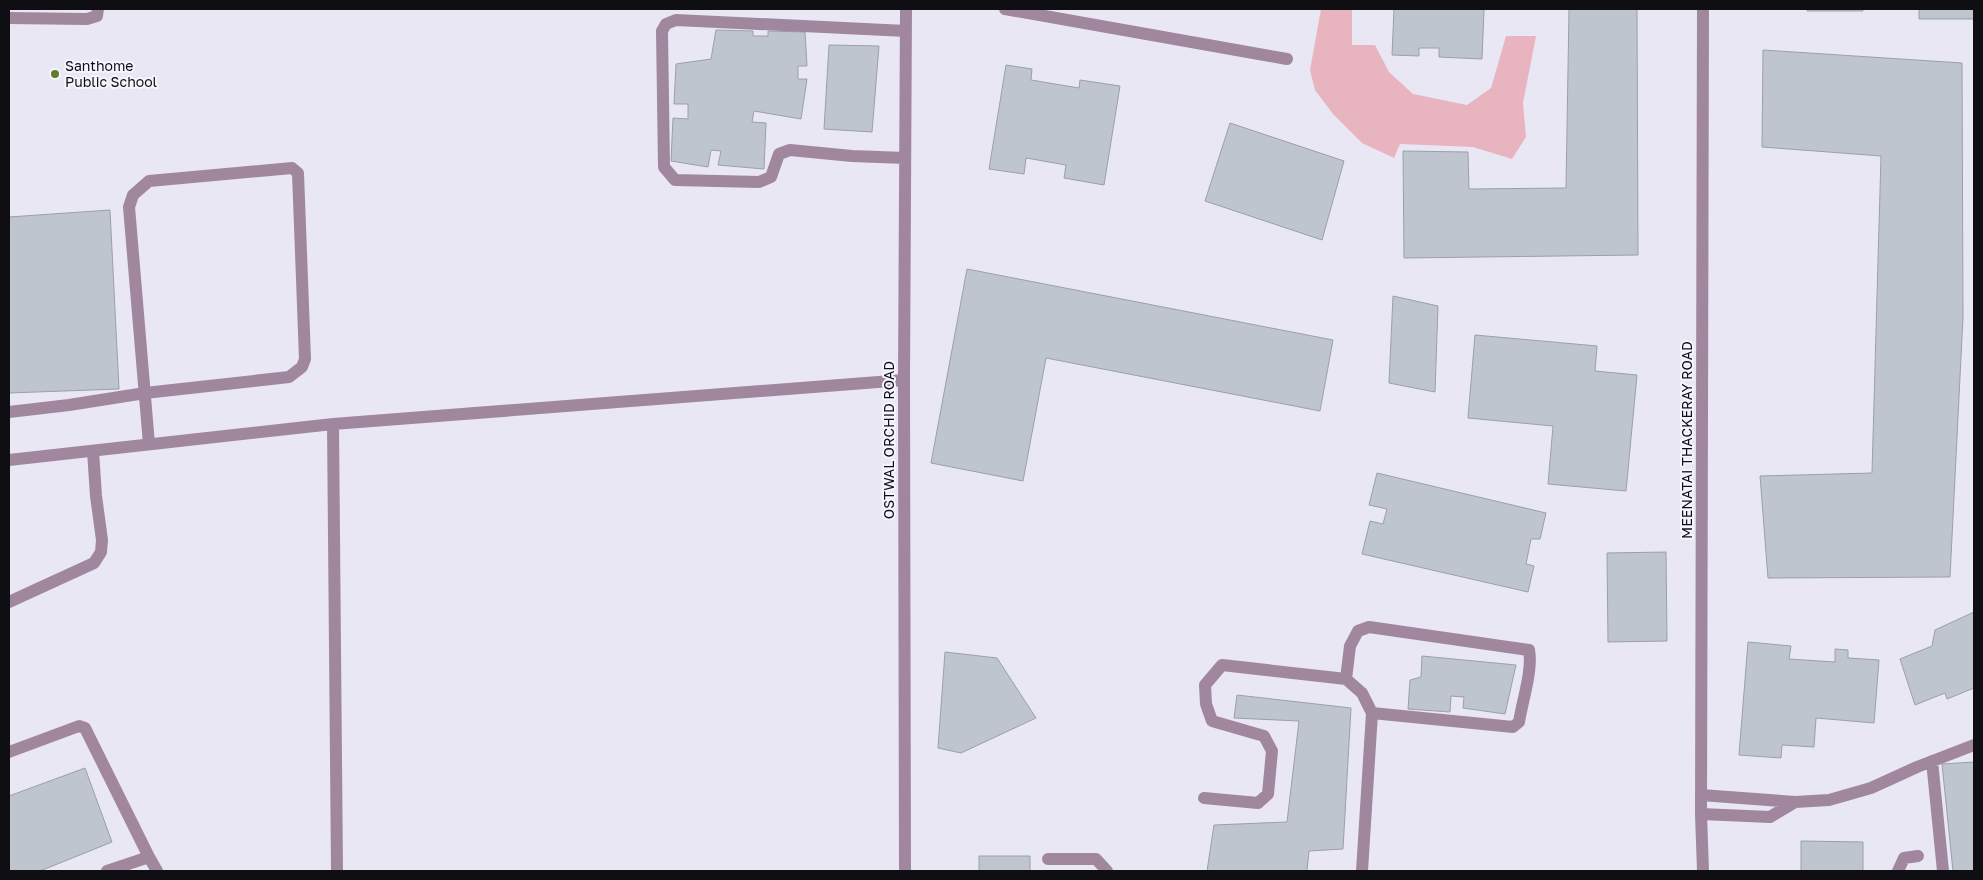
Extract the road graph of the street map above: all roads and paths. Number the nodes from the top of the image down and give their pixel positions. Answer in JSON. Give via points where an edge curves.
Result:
{"nodes":[{"id":1,"x":98,"y":9,"type":"edge"},
{"id":2,"x":906,"y":9,"type":"edge"},
{"id":3,"x":1005,"y":9,"type":"edge"},
{"id":4,"x":1703,"y":9,"type":"edge"},
{"id":5,"x":9,"y":18,"type":"edge"},
{"id":6,"x":906,"y":31,"type":"junction"},
{"id":7,"x":1286,"y":59,"type":"dead end"},
{"id":8,"x":905,"y":158,"type":"junction"},
{"id":9,"x":904,"y":380,"type":"junction"},
{"id":10,"x":145,"y":393,"type":"junction"},
{"id":11,"x":9,"y":412,"type":"edge"},
{"id":12,"x":334,"y":424,"type":"junction"},
{"id":13,"x":149,"y":444,"type":"junction"},
{"id":14,"x":93,"y":451,"type":"junction"},
{"id":15,"x":9,"y":460,"type":"edge"},
{"id":16,"x":9,"y":602,"type":"edge"},
{"id":17,"x":1346,"y":678,"type":"junction"},
{"id":18,"x":1372,"y":713,"type":"junction"},
{"id":19,"x":1974,"y":745,"type":"edge"},
{"id":20,"x":9,"y":750,"type":"edge"},
{"id":21,"x":1932,"y":761,"type":"junction"},
{"id":22,"x":1701,"y":795,"type":"junction"},
{"id":23,"x":1204,"y":798,"type":"dead end"},
{"id":24,"x":1795,"y":802,"type":"junction"},
{"id":25,"x":1701,"y":814,"type":"junction"},
{"id":26,"x":1918,"y":856,"type":"dead end"},
{"id":27,"x":149,"y":857,"type":"junction"},
{"id":28,"x":1048,"y":859,"type":"dead end"},
{"id":29,"x":107,"y":871,"type":"edge"},
{"id":30,"x":157,"y":871,"type":"edge"},
{"id":31,"x":337,"y":871,"type":"edge"},
{"id":32,"x":906,"y":871,"type":"edge"},
{"id":33,"x":1107,"y":871,"type":"edge"},
{"id":34,"x":1362,"y":871,"type":"edge"},
{"id":35,"x":1703,"y":871,"type":"edge"},
{"id":36,"x":1898,"y":871,"type":"edge"},
{"id":37,"x":1944,"y":871,"type":"edge"}],
"edges":[{"from":1,"to":5,"type":"street","via":[[97,16],[87,19]]},
{"from":2,"to":6,"type":"street","name":"OSTWAL ORCHID ROAD"},
{"from":3,"to":7,"type":"street"},
{"from":4,"to":22,"type":"street","name":"MEENATAI THACKERAY ROAD"},
{"from":6,"to":8,"type":"street","name":"OSTWAL ORCHID ROAD"},
{"from":6,"to":8,"type":"street","via":[[676,20],[666,24],[662,31],[664,167],[675,180],[759,182],[771,177],[779,154],[790,150]]},
{"from":8,"to":9,"type":"street","name":"OSTWAL ORCHID ROAD"},
{"from":9,"to":12,"type":"street"},
{"from":9,"to":32,"type":"street","name":"OSTWAL ORCHID ROAD"},
{"from":10,"to":10,"type":"street","via":[[129,208],[132,195],[149,181],[292,168],[298,173],[302,367],[289,377]]},
{"from":10,"to":11,"type":"street"},
{"from":10,"to":13,"type":"street"},
{"from":12,"to":13,"type":"street"},
{"from":12,"to":31,"type":"street"},
{"from":13,"to":14,"type":"street"},
{"from":14,"to":15,"type":"street"},
{"from":14,"to":16,"type":"street","via":[[101,552],[94,563]]},
{"from":17,"to":18,"type":"street","via":[[1362,693]]},
{"from":17,"to":18,"type":"street","via":[[1350,646],[1358,631],[1369,627],[1529,650],[1518,722],[1513,727]]},
{"from":17,"to":23,"type":"street","via":[[1222,665],[1205,685],[1206,704],[1212,721],[1264,736],[1272,751],[1268,794],[1258,803]]},
{"from":18,"to":34,"type":"street"},
{"from":19,"to":21,"type":"street"},
{"from":20,"to":27,"type":"street","via":[[79,726],[85,728]]},
{"from":21,"to":24,"type":"street","via":[[1871,788],[1828,800]]},
{"from":21,"to":37,"type":"street"},
{"from":22,"to":24,"type":"street"},
{"from":22,"to":25,"type":"street","name":"MEENATAI THACKERAY ROAD"},
{"from":24,"to":25,"type":"street","via":[[1770,817]]},
{"from":25,"to":35,"type":"street","name":"MEENATAI THACKERAY ROAD"},
{"from":26,"to":36,"type":"street","via":[[1904,858]]},
{"from":27,"to":29,"type":"street"},
{"from":27,"to":30,"type":"street"},
{"from":28,"to":33,"type":"street","via":[[1096,859]]}]}
